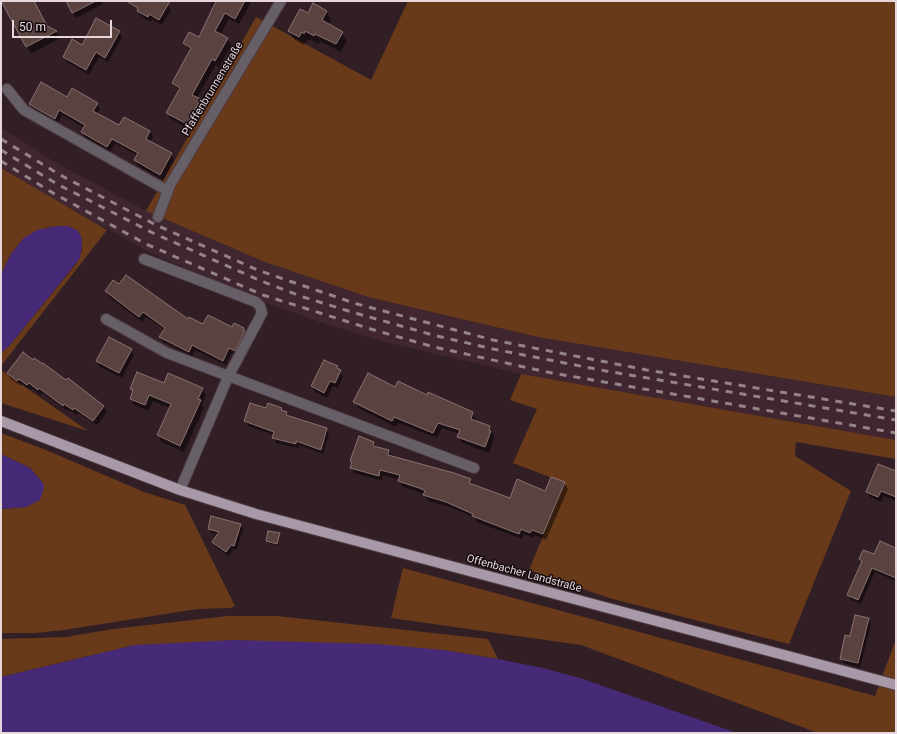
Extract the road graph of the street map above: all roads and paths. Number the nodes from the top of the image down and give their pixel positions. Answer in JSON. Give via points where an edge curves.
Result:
{"nodes":[{"id":1,"x":281,"y":1,"type":"edge"},
{"id":2,"x":7,"y":89,"type":"dead end"},
{"id":3,"x":168,"y":191,"type":"junction"},
{"id":4,"x":158,"y":217,"type":"dead end"},
{"id":5,"x":144,"y":259,"type":"dead end"},
{"id":6,"x":106,"y":319,"type":"dead end"},
{"id":7,"x":228,"y":377,"type":"junction"},
{"id":8,"x":1,"y":421,"type":"edge"},
{"id":9,"x":474,"y":468,"type":"dead end"},
{"id":10,"x":180,"y":490,"type":"junction"},
{"id":11,"x":896,"y":685,"type":"edge"}],
"edges":[{"from":1,"to":3,"type":"street","name":"Pfaffenbrunnenstraße"},
{"from":2,"to":3,"type":"street","via":[[24,110]]},
{"from":3,"to":4,"type":"street","name":"Pfaffenbrunnenstraße"},
{"from":5,"to":7,"type":"street","via":[[256,302],[260,306],[261,317]]},
{"from":6,"to":7,"type":"street","via":[[167,353]]},
{"from":7,"to":9,"type":"street"},
{"from":7,"to":10,"type":"street"},
{"from":8,"to":10,"type":"main road","name":"Offenbacher Landstraße"},
{"from":10,"to":11,"type":"main road","name":"Offenbacher Landstraße","via":[[256,514]]}]}
